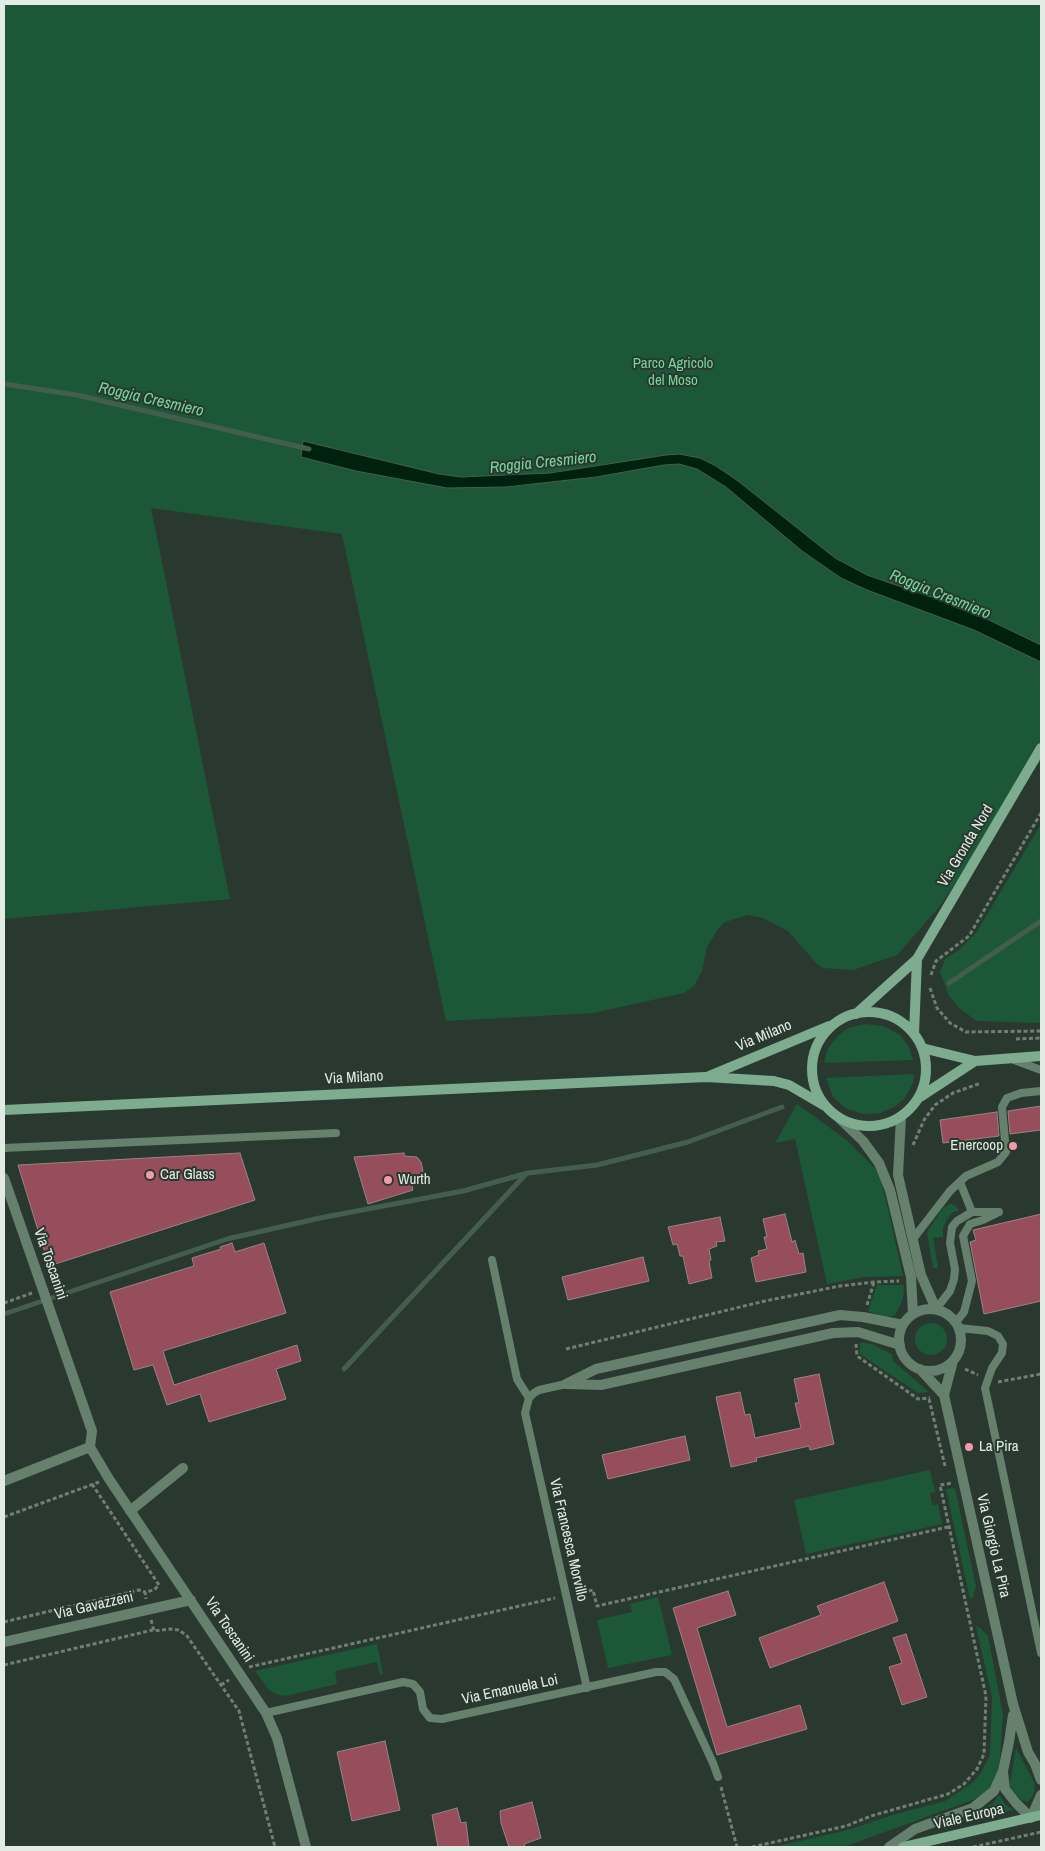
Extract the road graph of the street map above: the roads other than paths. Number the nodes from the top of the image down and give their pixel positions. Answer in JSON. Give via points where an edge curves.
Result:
{"nodes":[{"id":1,"x":1041,"y":748,"type":"edge"},
{"id":2,"x":917,"y":959,"type":"junction"},
{"id":3,"x":856,"y":1014,"type":"junction"},
{"id":4,"x":835,"y":1024,"type":"junction"},
{"id":5,"x":914,"y":1034,"type":"junction"},
{"id":6,"x":922,"y":1048,"type":"junction"},
{"id":7,"x":1041,"y":1056,"type":"edge"},
{"id":8,"x":1009,"y":1058,"type":"junction"},
{"id":9,"x":975,"y":1061,"type":"junction"},
{"id":10,"x":1041,"y":1070,"type":"edge"},
{"id":11,"x":706,"y":1077,"type":"junction"},
{"id":12,"x":1041,"y":1091,"type":"edge"},
{"id":13,"x":919,"y":1098,"type":"junction"},
{"id":14,"x":825,"y":1106,"type":"junction"},
{"id":15,"x":4,"y":1110,"type":"edge"},
{"id":16,"x":901,"y":1117,"type":"junction"},
{"id":17,"x":840,"y":1119,"type":"junction"},
{"id":18,"x":336,"y":1133,"type":"dead end"},
{"id":19,"x":4,"y":1148,"type":"edge"},
{"id":20,"x":4,"y":1178,"type":"edge"},
{"id":21,"x":960,"y":1182,"type":"junction"},
{"id":22,"x":972,"y":1212,"type":"junction"},
{"id":23,"x":913,"y":1239,"type":"junction"},
{"id":24,"x":492,"y":1260,"type":"dead end"},
{"id":25,"x":950,"y":1291,"type":"junction"},
{"id":26,"x":928,"y":1293,"type":"junction"},
{"id":27,"x":936,"y":1309,"type":"junction"},
{"id":28,"x":913,"y":1314,"type":"junction"},
{"id":29,"x":903,"y":1325,"type":"junction"},
{"id":30,"x":958,"y":1325,"type":"junction"},
{"id":31,"x":749,"y":1335,"type":"junction"},
{"id":32,"x":900,"y":1345,"type":"junction"},
{"id":33,"x":697,"y":1346,"type":"junction"},
{"id":34,"x":753,"y":1352,"type":"junction"},
{"id":35,"x":953,"y":1360,"type":"junction"},
{"id":36,"x":700,"y":1364,"type":"junction"},
{"id":37,"x":920,"y":1369,"type":"junction"},
{"id":38,"x":566,"y":1384,"type":"junction"},
{"id":39,"x":944,"y":1395,"type":"junction"},
{"id":40,"x":529,"y":1398,"type":"junction"},
{"id":41,"x":90,"y":1447,"type":"junction"},
{"id":42,"x":183,"y":1468,"type":"dead end"},
{"id":43,"x":4,"y":1481,"type":"edge"},
{"id":44,"x":130,"y":1511,"type":"junction"},
{"id":45,"x":191,"y":1600,"type":"junction"},
{"id":46,"x":4,"y":1642,"type":"edge"},
{"id":47,"x":1041,"y":1653,"type":"edge"},
{"id":48,"x":587,"y":1688,"type":"junction"},
{"id":49,"x":1013,"y":1704,"type":"junction"},
{"id":50,"x":266,"y":1713,"type":"junction"},
{"id":51,"x":1038,"y":1766,"type":"edge"},
{"id":52,"x":1003,"y":1771,"type":"junction"},
{"id":53,"x":718,"y":1777,"type":"road end"},
{"id":54,"x":1041,"y":1780,"type":"edge"},
{"id":55,"x":1041,"y":1795,"type":"edge"},
{"id":56,"x":1036,"y":1817,"type":"edge"},
{"id":57,"x":306,"y":1847,"type":"edge"},
{"id":58,"x":889,"y":1847,"type":"edge"},
{"id":59,"x":904,"y":1847,"type":"edge"}],
"edges":[{"from":1,"to":2,"type":"main road","name":"Via Gronda Nord"},
{"from":2,"to":3,"type":"main road","name":"Via Gronda Nord"},
{"from":2,"to":5,"type":"main road","name":"Via Gronda Nord"},
{"from":3,"to":4,"type":"main road","name":"Via Milano"},
{"from":3,"to":5,"type":"main road","name":"Via Milano","via":[[888,1015]]},
{"from":4,"to":11,"type":"main road","name":"Via Milano"},
{"from":4,"to":14,"type":"main road","name":"Via Milano","via":[[824,1034],[812,1062],[812,1078]]},
{"from":5,"to":6,"type":"main road","name":"Via Milano"},
{"from":6,"to":9,"type":"main road","name":"Via Milano"},
{"from":6,"to":13,"type":"main road","name":"Via Milano","via":[[926,1074]]},
{"from":7,"to":8,"type":"main road","name":"Via Milano"},
{"from":8,"to":9,"type":"main road","name":"Via Milano"},
{"from":8,"to":10,"type":"lane"},
{"from":9,"to":13,"type":"main road","name":"Via Milano"},
{"from":11,"to":14,"type":"main road","name":"Via Milano","via":[[774,1081],[789,1085]]},
{"from":11,"to":15,"type":"main road","name":"Via Milano"},
{"from":12,"to":21,"type":"lane","via":[[1007,1098],[1002,1107],[1006,1152],[998,1162],[966,1176]]},
{"from":13,"to":16,"type":"main road","name":"Via Milano"},
{"from":14,"to":17,"type":"main road","name":"Via Milano"},
{"from":16,"to":17,"type":"main road","name":"Via Milano","via":[[871,1127]]},
{"from":16,"to":23,"type":"street","via":[[898,1175]]},
{"from":17,"to":28,"type":"street","via":[[863,1141],[879,1163],[890,1190],[911,1280]]},
{"from":18,"to":19,"type":"lane"},
{"from":20,"to":41,"type":"street","name":"Via Toscanini","via":[[92,1430]]},
{"from":21,"to":22,"type":"lane"},
{"from":21,"to":23,"type":"lane"},
{"from":22,"to":25,"type":"lane","via":[[952,1227],[950,1243],[955,1269]]},
{"from":22,"to":30,"type":"lane","via":[[999,1212],[970,1224],[963,1236],[972,1281]]},
{"from":23,"to":26,"type":"street"},
{"from":24,"to":40,"type":"lane","via":[[517,1378]]},
{"from":25,"to":26,"type":"lane","via":[[935,1295]]},
{"from":25,"to":27,"type":"lane"},
{"from":26,"to":27,"type":"street"},
{"from":27,"to":28,"type":"street"},
{"from":27,"to":30,"type":"street","via":[[946,1313]]},
{"from":28,"to":29,"type":"street"},
{"from":29,"to":31,"type":"street","via":[[840,1315]]},
{"from":29,"to":32,"type":"street"},
{"from":30,"to":35,"type":"street","via":[[961,1342]]},
{"from":30,"to":47,"type":"lane","via":[[988,1330],[1003,1344],[985,1388]]},
{"from":31,"to":33,"type":"street"},
{"from":31,"to":34,"type":"street"},
{"from":32,"to":34,"type":"street","via":[[858,1332],[833,1333]]},
{"from":32,"to":37,"type":"street","via":[[906,1360]]},
{"from":33,"to":36,"type":"street"},
{"from":33,"to":38,"type":"street","via":[[596,1369]]},
{"from":34,"to":36,"type":"street"},
{"from":35,"to":37,"type":"street","via":[[938,1370]]},
{"from":35,"to":39,"type":"street","name":"Via Giorgio La Pira"},
{"from":36,"to":38,"type":"street","via":[[601,1385]]},
{"from":37,"to":39,"type":"street"},
{"from":38,"to":40,"type":"lane","via":[[539,1390]]},
{"from":39,"to":49,"type":"street","name":"Via Giorgio La Pira"},
{"from":40,"to":48,"type":"lane","name":"Via Francesca Morvillo","via":[[525,1412]]},
{"from":41,"to":43,"type":"street"},
{"from":41,"to":44,"type":"street","name":"Via Toscanini"},
{"from":42,"to":44,"type":"street"},
{"from":44,"to":45,"type":"street","name":"Via Toscanini"},
{"from":45,"to":46,"type":"street","name":"Via Gavazzeni"},
{"from":45,"to":50,"type":"street","name":"Via Toscanini"},
{"from":48,"to":50,"type":"lane","name":"Via Emanuela Loi","via":[[442,1719],[430,1718],[423,1709],[420,1692],[413,1684],[403,1682]]},
{"from":48,"to":53,"type":"lane","name":"Via Emanuela Loi","via":[[665,1672],[674,1679]]},
{"from":49,"to":51,"type":"street","via":[[1028,1752]]},
{"from":49,"to":52,"type":"street"},
{"from":50,"to":57,"type":"street","name":"Via Toscanini","via":[[277,1738]]},
{"from":51,"to":54,"type":"street"},
{"from":52,"to":56,"type":"street","via":[[1005,1789],[1016,1803]]},
{"from":52,"to":58,"type":"street","via":[[994,1791],[973,1808],[915,1829]]},
{"from":55,"to":56,"type":"street"},
{"from":56,"to":59,"type":"main road","name":"Viale Europa"}]}
